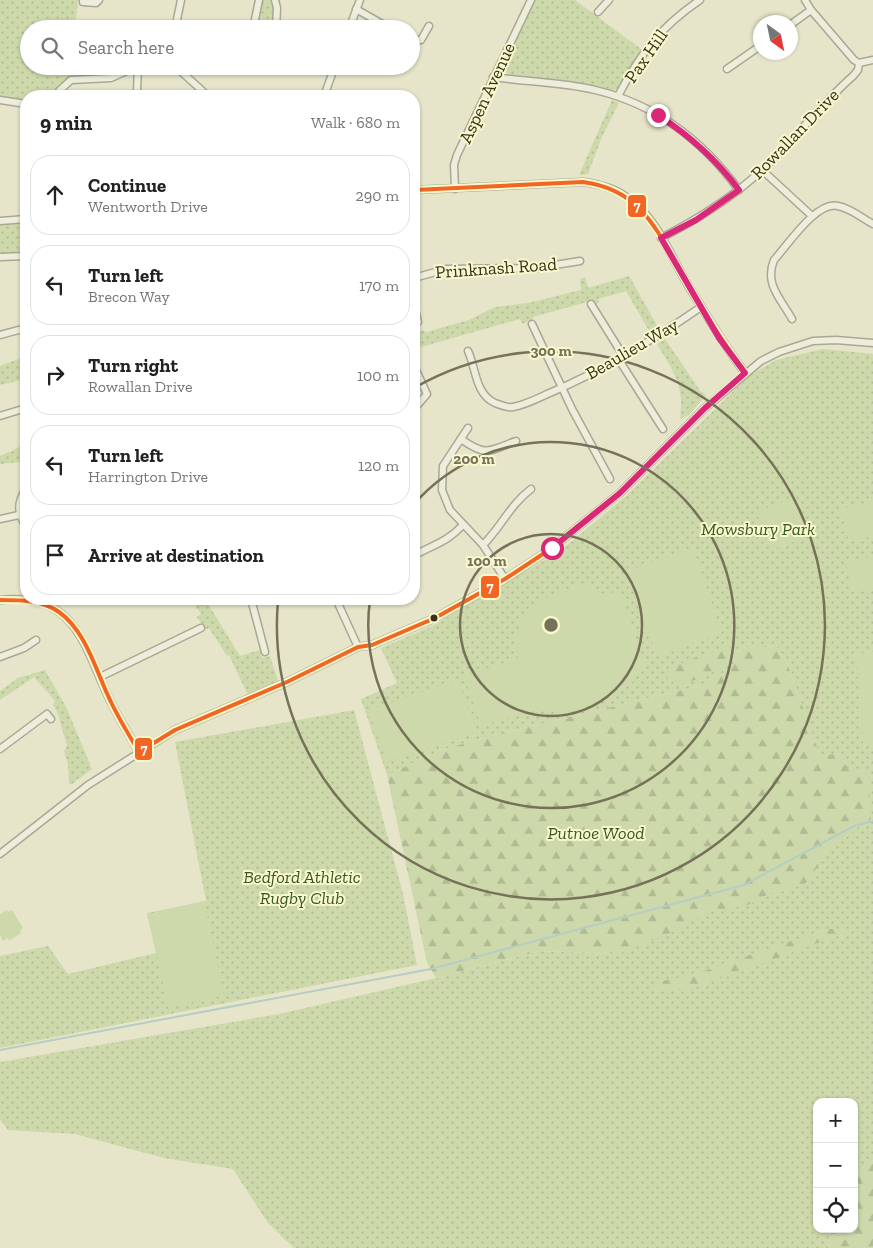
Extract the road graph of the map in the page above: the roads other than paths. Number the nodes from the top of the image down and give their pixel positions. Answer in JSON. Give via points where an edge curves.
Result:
{"nodes":[{"id":1,"x":83,"y":0,"type":"edge"},
{"id":2,"x":100,"y":0,"type":"edge"},
{"id":3,"x":181,"y":0,"type":"edge"},
{"id":4,"x":259,"y":0,"type":"edge"},
{"id":5,"x":275,"y":0,"type":"edge"},
{"id":6,"x":360,"y":0,"type":"edge"},
{"id":7,"x":530,"y":0,"type":"edge"},
{"id":8,"x":608,"y":0,"type":"edge"},
{"id":9,"x":805,"y":0,"type":"edge"},
{"id":10,"x":697,"y":1,"type":"edge"},
{"id":11,"x":356,"y":9,"type":"junction"},
{"id":12,"x":811,"y":10,"type":"junction"},
{"id":13,"x":598,"y":12,"type":"dead end"},
{"id":14,"x":798,"y":19,"type":"edge"},
{"id":15,"x":177,"y":20,"type":"edge"},
{"id":16,"x":255,"y":20,"type":"edge"},
{"id":17,"x":276,"y":20,"type":"edge"},
{"id":18,"x":352,"y":20,"type":"edge"},
{"id":19,"x":375,"y":20,"type":"edge"},
{"id":20,"x":429,"y":26,"type":"dead end"},
{"id":21,"x":420,"y":40,"type":"edge"},
{"id":22,"x":753,"y":51,"type":"edge"},
{"id":23,"x":873,"y":60,"type":"edge"},
{"id":24,"x":859,"y":63,"type":"junction"},
{"id":25,"x":727,"y":69,"type":"dead end"},
{"id":26,"x":118,"y":75,"type":"edge"},
{"id":27,"x":138,"y":75,"type":"edge"},
{"id":28,"x":185,"y":75,"type":"edge"},
{"id":29,"x":332,"y":75,"type":"edge"},
{"id":30,"x":493,"y":77,"type":"junction"},
{"id":31,"x":60,"y":90,"type":"edge"},
{"id":32,"x":137,"y":90,"type":"edge"},
{"id":33,"x":201,"y":90,"type":"edge"},
{"id":34,"x":326,"y":90,"type":"edge"},
{"id":35,"x":618,"y":96,"type":"junction"},
{"id":36,"x":0,"y":100,"type":"edge"},
{"id":37,"x":20,"y":103,"type":"edge"},
{"id":38,"x":762,"y":170,"type":"junction"},
{"id":39,"x":455,"y":188,"type":"junction"},
{"id":40,"x":420,"y":190,"type":"edge"},
{"id":41,"x":739,"y":190,"type":"junction"},
{"id":42,"x":812,"y":216,"type":"junction"},
{"id":43,"x":20,"y":219,"type":"edge"},
{"id":44,"x":0,"y":221,"type":"edge"},
{"id":45,"x":873,"y":224,"type":"edge"},
{"id":46,"x":661,"y":238,"type":"junction"},
{"id":47,"x":20,"y":256,"type":"edge"},
{"id":48,"x":0,"y":257,"type":"edge"},
{"id":49,"x":580,"y":260,"type":"dead end"},
{"id":50,"x":420,"y":276,"type":"edge"},
{"id":51,"x":591,"y":304,"type":"dead end"},
{"id":52,"x":701,"y":307,"type":"junction"},
{"id":53,"x":792,"y":319,"type":"dead end"},
{"id":54,"x":532,"y":324,"type":"dead end"},
{"id":55,"x":20,"y":330,"type":"edge"},
{"id":56,"x":0,"y":335,"type":"edge"},
{"id":57,"x":873,"y":343,"type":"edge"},
{"id":58,"x":468,"y":351,"type":"dead end"},
{"id":59,"x":622,"y":359,"type":"junction"},
{"id":60,"x":420,"y":373,"type":"edge"},
{"id":61,"x":745,"y":373,"type":"junction"},
{"id":62,"x":562,"y":387,"type":"junction"},
{"id":63,"x":420,"y":403,"type":"edge"},
{"id":64,"x":20,"y":410,"type":"edge"},
{"id":65,"x":0,"y":416,"type":"edge"},
{"id":66,"x":468,"y":428,"type":"dead end"},
{"id":67,"x":663,"y":428,"type":"dead end"},
{"id":68,"x":461,"y":438,"type":"junction"},
{"id":69,"x":516,"y":441,"type":"dead end"},
{"id":70,"x":610,"y":479,"type":"dead end"},
{"id":71,"x":531,"y":489,"type":"dead end"},
{"id":72,"x":20,"y":506,"type":"edge"},
{"id":73,"x":19,"y":515,"type":"joint"},
{"id":74,"x":0,"y":519,"type":"edge"},
{"id":75,"x":463,"y":525,"type":"junction"},
{"id":76,"x":483,"y":545,"type":"junction"},
{"id":77,"x":420,"y":552,"type":"edge"},
{"id":78,"x":506,"y":579,"type":"junction"},
{"id":79,"x":20,"y":599,"type":"edge"},
{"id":80,"x":0,"y":600,"type":"edge"},
{"id":81,"x":48,"y":605,"type":"edge"},
{"id":82,"x":253,"y":605,"type":"edge"},
{"id":83,"x":339,"y":605,"type":"edge"},
{"id":84,"x":201,"y":628,"type":"dead end"},
{"id":85,"x":36,"y":640,"type":"dead end"},
{"id":86,"x":358,"y":647,"type":"junction"},
{"id":87,"x":265,"y":652,"type":"dead end"},
{"id":88,"x":0,"y":657,"type":"edge"},
{"id":89,"x":100,"y":677,"type":"junction"},
{"id":90,"x":51,"y":719,"type":"dead end"},
{"id":91,"x":0,"y":749,"type":"edge"},
{"id":92,"x":139,"y":752,"type":"junction"},
{"id":93,"x":0,"y":854,"type":"edge"}],
"edges":[{"from":1,"to":2,"type":"street","via":[[96,3]]},
{"from":3,"to":15,"type":"street"},
{"from":4,"to":16,"type":"street"},
{"from":5,"to":17,"type":"street"},
{"from":6,"to":11,"type":"street"},
{"from":7,"to":30,"type":"street","name":"Aspen Avenue"},
{"from":8,"to":13,"type":"street"},
{"from":9,"to":12,"type":"street"},
{"from":10,"to":35,"type":"street","name":"Pax Hill","via":[[655,38]]},
{"from":11,"to":18,"type":"street"},
{"from":11,"to":19,"type":"street"},
{"from":12,"to":14,"type":"street"},
{"from":12,"to":24,"type":"street"},
{"from":20,"to":21,"type":"street"},
{"from":22,"to":25,"type":"street"},
{"from":23,"to":24,"type":"street"},
{"from":24,"to":38,"type":"street","name":"Rowallan Drive","via":[[853,76]]},
{"from":26,"to":31,"type":"street","via":[[71,80]]},
{"from":27,"to":32,"type":"street"},
{"from":28,"to":33,"type":"street"},
{"from":29,"to":34,"type":"street"},
{"from":30,"to":35,"type":"street","via":[[565,84]]},
{"from":30,"to":39,"type":"street","name":"Aspen Avenue","via":[[457,155]]},
{"from":35,"to":41,"type":"street","via":[[658,115],[688,135],[712,156]]},
{"from":36,"to":37,"type":"street"},
{"from":38,"to":41,"type":"street","name":"Rowallan Drive"},
{"from":38,"to":42,"type":"street"},
{"from":39,"to":40,"type":"street"},
{"from":39,"to":46,"type":"street","via":[[562,182],[602,185],[619,192],[639,207]]},
{"from":41,"to":46,"type":"street","name":"Rowallan Drive","via":[[696,220]]},
{"from":42,"to":45,"type":"street","via":[[822,208],[840,206]]},
{"from":42,"to":53,"type":"street","via":[[774,260],[771,268],[773,289]]},
{"from":43,"to":44,"type":"street"},
{"from":46,"to":52,"type":"street"},
{"from":47,"to":48,"type":"street"},
{"from":49,"to":50,"type":"street","name":"Prinknash Road","via":[[536,268],[446,269]]},
{"from":51,"to":59,"type":"street"},
{"from":52,"to":59,"type":"street","name":"Beaulieu Way"},
{"from":52,"to":61,"type":"street"},
{"from":54,"to":62,"type":"street"},
{"from":55,"to":56,"type":"street"},
{"from":57,"to":61,"type":"street","via":[[813,342],[778,352]]},
{"from":58,"to":62,"type":"street","name":"Beaulieu Way","via":[[481,390],[494,402],[512,407]]},
{"from":59,"to":62,"type":"street","name":"Beaulieu Way"},
{"from":59,"to":67,"type":"street"},
{"from":60,"to":63,"type":"street","via":[[429,392]]},
{"from":61,"to":78,"type":"street","via":[[620,493],[552,548]]},
{"from":62,"to":70,"type":"street"},
{"from":64,"to":65,"type":"street"},
{"from":66,"to":68,"type":"street"},
{"from":68,"to":69,"type":"street","via":[[487,452]]},
{"from":68,"to":75,"type":"street","via":[[443,466],[441,477],[445,500]]},
{"from":71,"to":76,"type":"street","via":[[509,510],[502,524]]},
{"from":72,"to":73,"type":"street"},
{"from":73,"to":74,"type":"street"},
{"from":75,"to":76,"type":"street"},
{"from":75,"to":77,"type":"street","via":[[451,538]]},
{"from":76,"to":78,"type":"street"},
{"from":78,"to":86,"type":"street","via":[[435,618],[372,645]]},
{"from":79,"to":80,"type":"street"},
{"from":81,"to":89,"type":"street","via":[[76,626]]},
{"from":82,"to":87,"type":"street"},
{"from":83,"to":86,"type":"street"},
{"from":84,"to":89,"type":"street"},
{"from":85,"to":88,"type":"street"},
{"from":86,"to":92,"type":"street","via":[[287,682],[175,730]]},
{"from":89,"to":92,"type":"street"},
{"from":90,"to":91,"type":"street","via":[[47,714]]},
{"from":92,"to":93,"type":"street","via":[[82,789]]}]}
